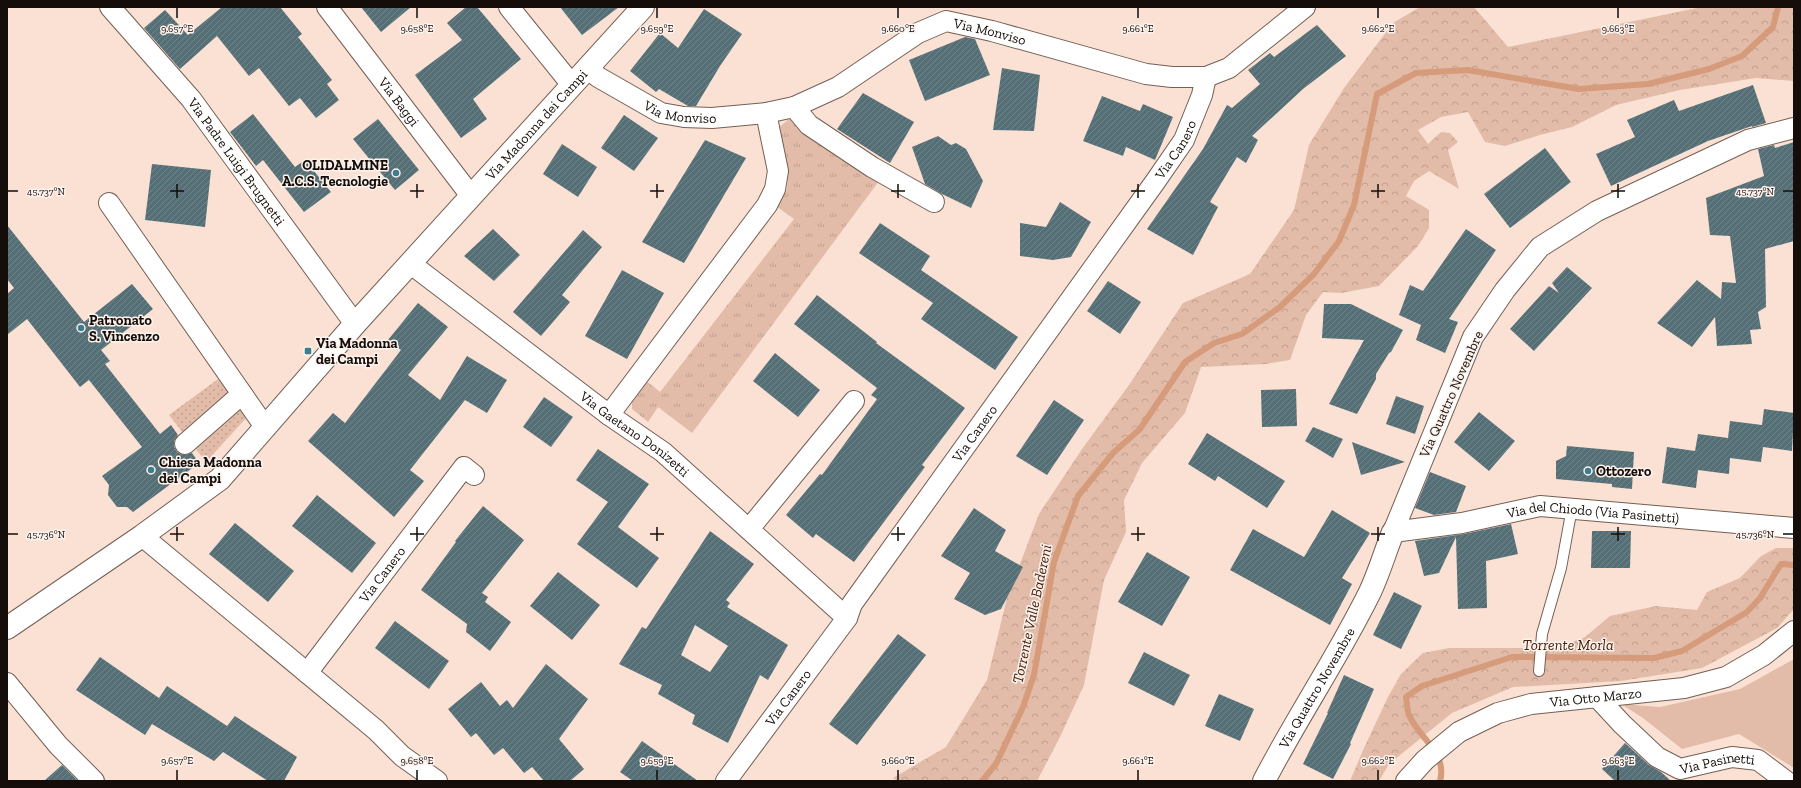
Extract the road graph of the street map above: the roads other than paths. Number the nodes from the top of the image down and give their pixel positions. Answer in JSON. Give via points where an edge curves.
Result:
{"nodes":[{"id":1,"x":110,"y":7,"type":"edge"},
{"id":2,"x":327,"y":7,"type":"edge"},
{"id":3,"x":509,"y":7,"type":"edge"},
{"id":4,"x":643,"y":7,"type":"edge"},
{"id":5,"x":1305,"y":7,"type":"edge"},
{"id":6,"x":588,"y":69,"type":"junction"},
{"id":7,"x":1206,"y":76,"type":"junction"},
{"id":8,"x":572,"y":85,"type":"junction"},
{"id":9,"x":794,"y":107,"type":"junction"},
{"id":10,"x":766,"y":112,"type":"junction"},
{"id":11,"x":1794,"y":128,"type":"edge"},
{"id":12,"x":471,"y":196,"type":"junction"},
{"id":13,"x":934,"y":202,"type":"dead end"},
{"id":14,"x":110,"y":203,"type":"dead end"},
{"id":15,"x":411,"y":264,"type":"junction"},
{"id":16,"x":355,"y":324,"type":"junction"},
{"id":17,"x":242,"y":394,"type":"junction"},
{"id":18,"x":854,"y":401,"type":"dead end"},
{"id":19,"x":609,"y":415,"type":"junction"},
{"id":20,"x":265,"y":427,"type":"junction"},
{"id":21,"x":185,"y":444,"type":"dead end"},
{"id":22,"x":474,"y":475,"type":"dead end"},
{"id":23,"x":1572,"y":508,"type":"junction"},
{"id":24,"x":1794,"y":528,"type":"edge"},
{"id":25,"x":749,"y":529,"type":"junction"},
{"id":26,"x":1393,"y":532,"type":"junction"},
{"id":27,"x":142,"y":536,"type":"junction"},
{"id":28,"x":847,"y":618,"type":"junction"},
{"id":29,"x":7,"y":628,"type":"edge"},
{"id":30,"x":1794,"y":631,"type":"edge"},
{"id":31,"x":1539,"y":670,"type":"dead end"},
{"id":32,"x":307,"y":673,"type":"junction"},
{"id":33,"x":7,"y":683,"type":"edge"},
{"id":34,"x":1597,"y":697,"type":"junction"},
{"id":35,"x":94,"y":781,"type":"edge"},
{"id":36,"x":438,"y":781,"type":"edge"},
{"id":37,"x":726,"y":781,"type":"edge"},
{"id":38,"x":1264,"y":781,"type":"edge"},
{"id":39,"x":1406,"y":781,"type":"edge"},
{"id":40,"x":1786,"y":781,"type":"edge"}],
"edges":[{"from":1,"to":16,"type":"street","name":"Via Padre Luigi Brugnetti","via":[[191,99]]},
{"from":2,"to":12,"type":"street","name":"Via Baggi"},
{"from":3,"to":8,"type":"street"},
{"from":4,"to":6,"type":"street","name":"Via Madonna dei Campi"},
{"from":5,"to":7,"type":"street","name":"Via Monviso","via":[[1228,68]]},
{"from":6,"to":8,"type":"street","name":"Via Madonna dei Campi"},
{"from":6,"to":10,"type":"street","name":"Via Monviso","via":[[661,113],[712,118]]},
{"from":7,"to":9,"type":"street","name":"Via Monviso","via":[[1172,77],[1146,74],[946,21],[918,33],[838,87]]},
{"from":7,"to":28,"type":"street","name":"Via Canero","via":[[1202,95],[1184,140],[852,604]]},
{"from":8,"to":12,"type":"street","name":"Via Madonna dei Campi"},
{"from":9,"to":10,"type":"street","name":"Via Monviso"},
{"from":9,"to":13,"type":"street","via":[[809,125],[872,167]]},
{"from":10,"to":19,"type":"street","via":[[778,171],[775,189],[767,205]]},
{"from":11,"to":26,"type":"street","name":"Via Quattro Novembre","via":[[1748,140],[1604,208],[1540,247],[1505,290],[1473,337]]},
{"from":12,"to":15,"type":"street","name":"Via Madonna dei Campi"},
{"from":14,"to":17,"type":"street"},
{"from":15,"to":16,"type":"street","name":"Via Madonna dei Campi"},
{"from":15,"to":19,"type":"street","name":"Via Gaetano Donizetti"},
{"from":16,"to":20,"type":"street","name":"Via Madonna dei Campi"},
{"from":17,"to":20,"type":"street"},
{"from":17,"to":21,"type":"street"},
{"from":18,"to":25,"type":"street"},
{"from":19,"to":25,"type":"street","name":"Via Gaetano Donizetti","via":[[663,452]]},
{"from":20,"to":27,"type":"street","name":"Via Madonna dei Campi","via":[[220,479]]},
{"from":22,"to":32,"type":"street","name":"Via Canero","via":[[464,467]]},
{"from":23,"to":24,"type":"street","name":"Via del Chiodo (Via Pasinetti)"},
{"from":23,"to":26,"type":"street","name":"Via del Chiodo (Via Pasinetti)","via":[[1540,506],[1462,523]]},
{"from":23,"to":31,"type":"lane","via":[[1561,568],[1542,634]]},
{"from":25,"to":28,"type":"street","name":"Via Gaetano Donizetti"},
{"from":26,"to":38,"type":"street","name":"Via Quattro Novembre","via":[[1370,591]]},
{"from":27,"to":29,"type":"street","name":"Via Madonna dei Campi"},
{"from":27,"to":32,"type":"street"},
{"from":28,"to":37,"type":"street","name":"Via Canero"},
{"from":30,"to":34,"type":"street","name":"Via Otto Marzo","via":[[1764,655],[1726,677],[1684,688]]},
{"from":32,"to":36,"type":"street","via":[[376,730],[402,756]]},
{"from":33,"to":35,"type":"street","via":[[58,745]]},
{"from":34,"to":39,"type":"street","name":"Via Otto Marzo","via":[[1531,704],[1498,713],[1459,732]]},
{"from":34,"to":40,"type":"street","name":"Via Pasinetti","via":[[1657,757],[1680,769],[1732,757],[1758,760]]}]}
